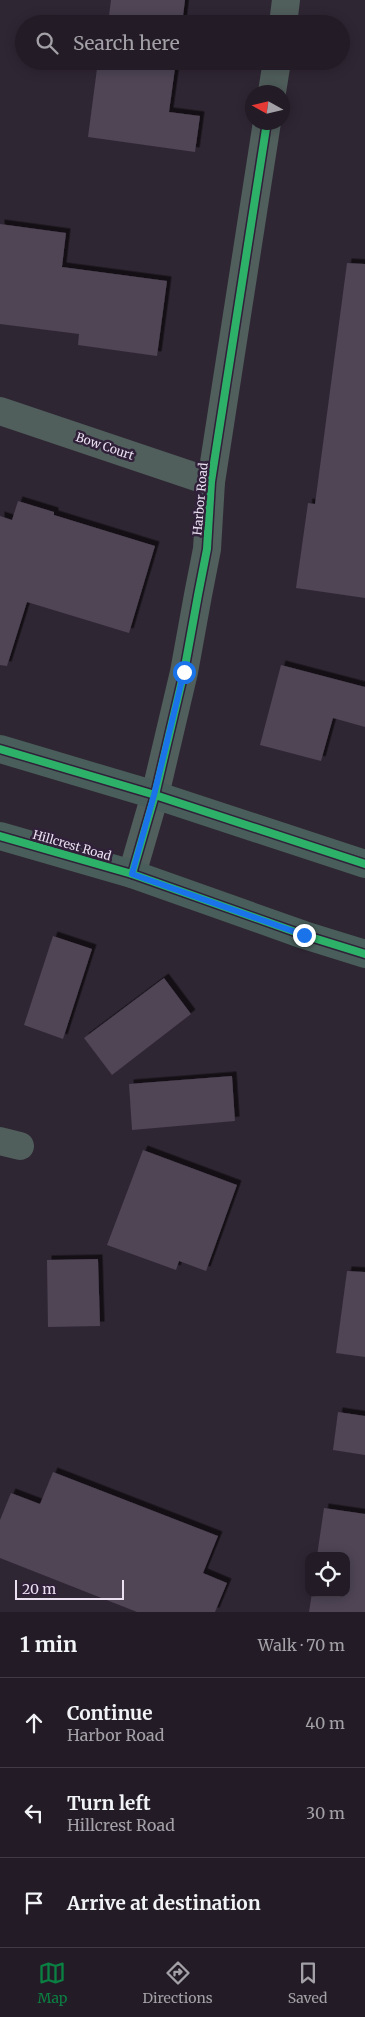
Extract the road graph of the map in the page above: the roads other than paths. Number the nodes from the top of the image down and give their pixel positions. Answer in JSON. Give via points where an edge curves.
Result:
{"nodes":[{"id":1,"x":286,"y":0,"type":"edge"},
{"id":2,"x":284,"y":15,"type":"edge"},
{"id":3,"x":276,"y":70,"type":"edge"},
{"id":4,"x":273,"y":85,"type":"edge"},
{"id":5,"x":266,"y":130,"type":"edge"},
{"id":6,"x":0,"y":411,"type":"edge"},
{"id":7,"x":211,"y":482,"type":"junction"},
{"id":8,"x":0,"y":749,"type":"edge"},
{"id":9,"x":154,"y":795,"type":"junction"},
{"id":10,"x":0,"y":836,"type":"edge"},
{"id":11,"x":365,"y":864,"type":"edge"},
{"id":12,"x":132,"y":874,"type":"junction"},
{"id":13,"x":365,"y":954,"type":"edge"}],
"edges":[{"from":1,"to":2,"type":"street"},
{"from":3,"to":4,"type":"street"},
{"from":5,"to":7,"type":"street","name":"Harbor Road"},
{"from":6,"to":7,"type":"street","name":"Bow Court"},
{"from":7,"to":9,"type":"street","name":"Harbor Road","via":[[205,558],[184,672]]},
{"from":8,"to":9,"type":"main road"},
{"from":9,"to":11,"type":"main road"},
{"from":9,"to":12,"type":"street","name":"Harbor Road"},
{"from":10,"to":12,"type":"main road","name":"Hillcrest Road"},
{"from":12,"to":13,"type":"main road","name":"Hillcrest Road"}]}
